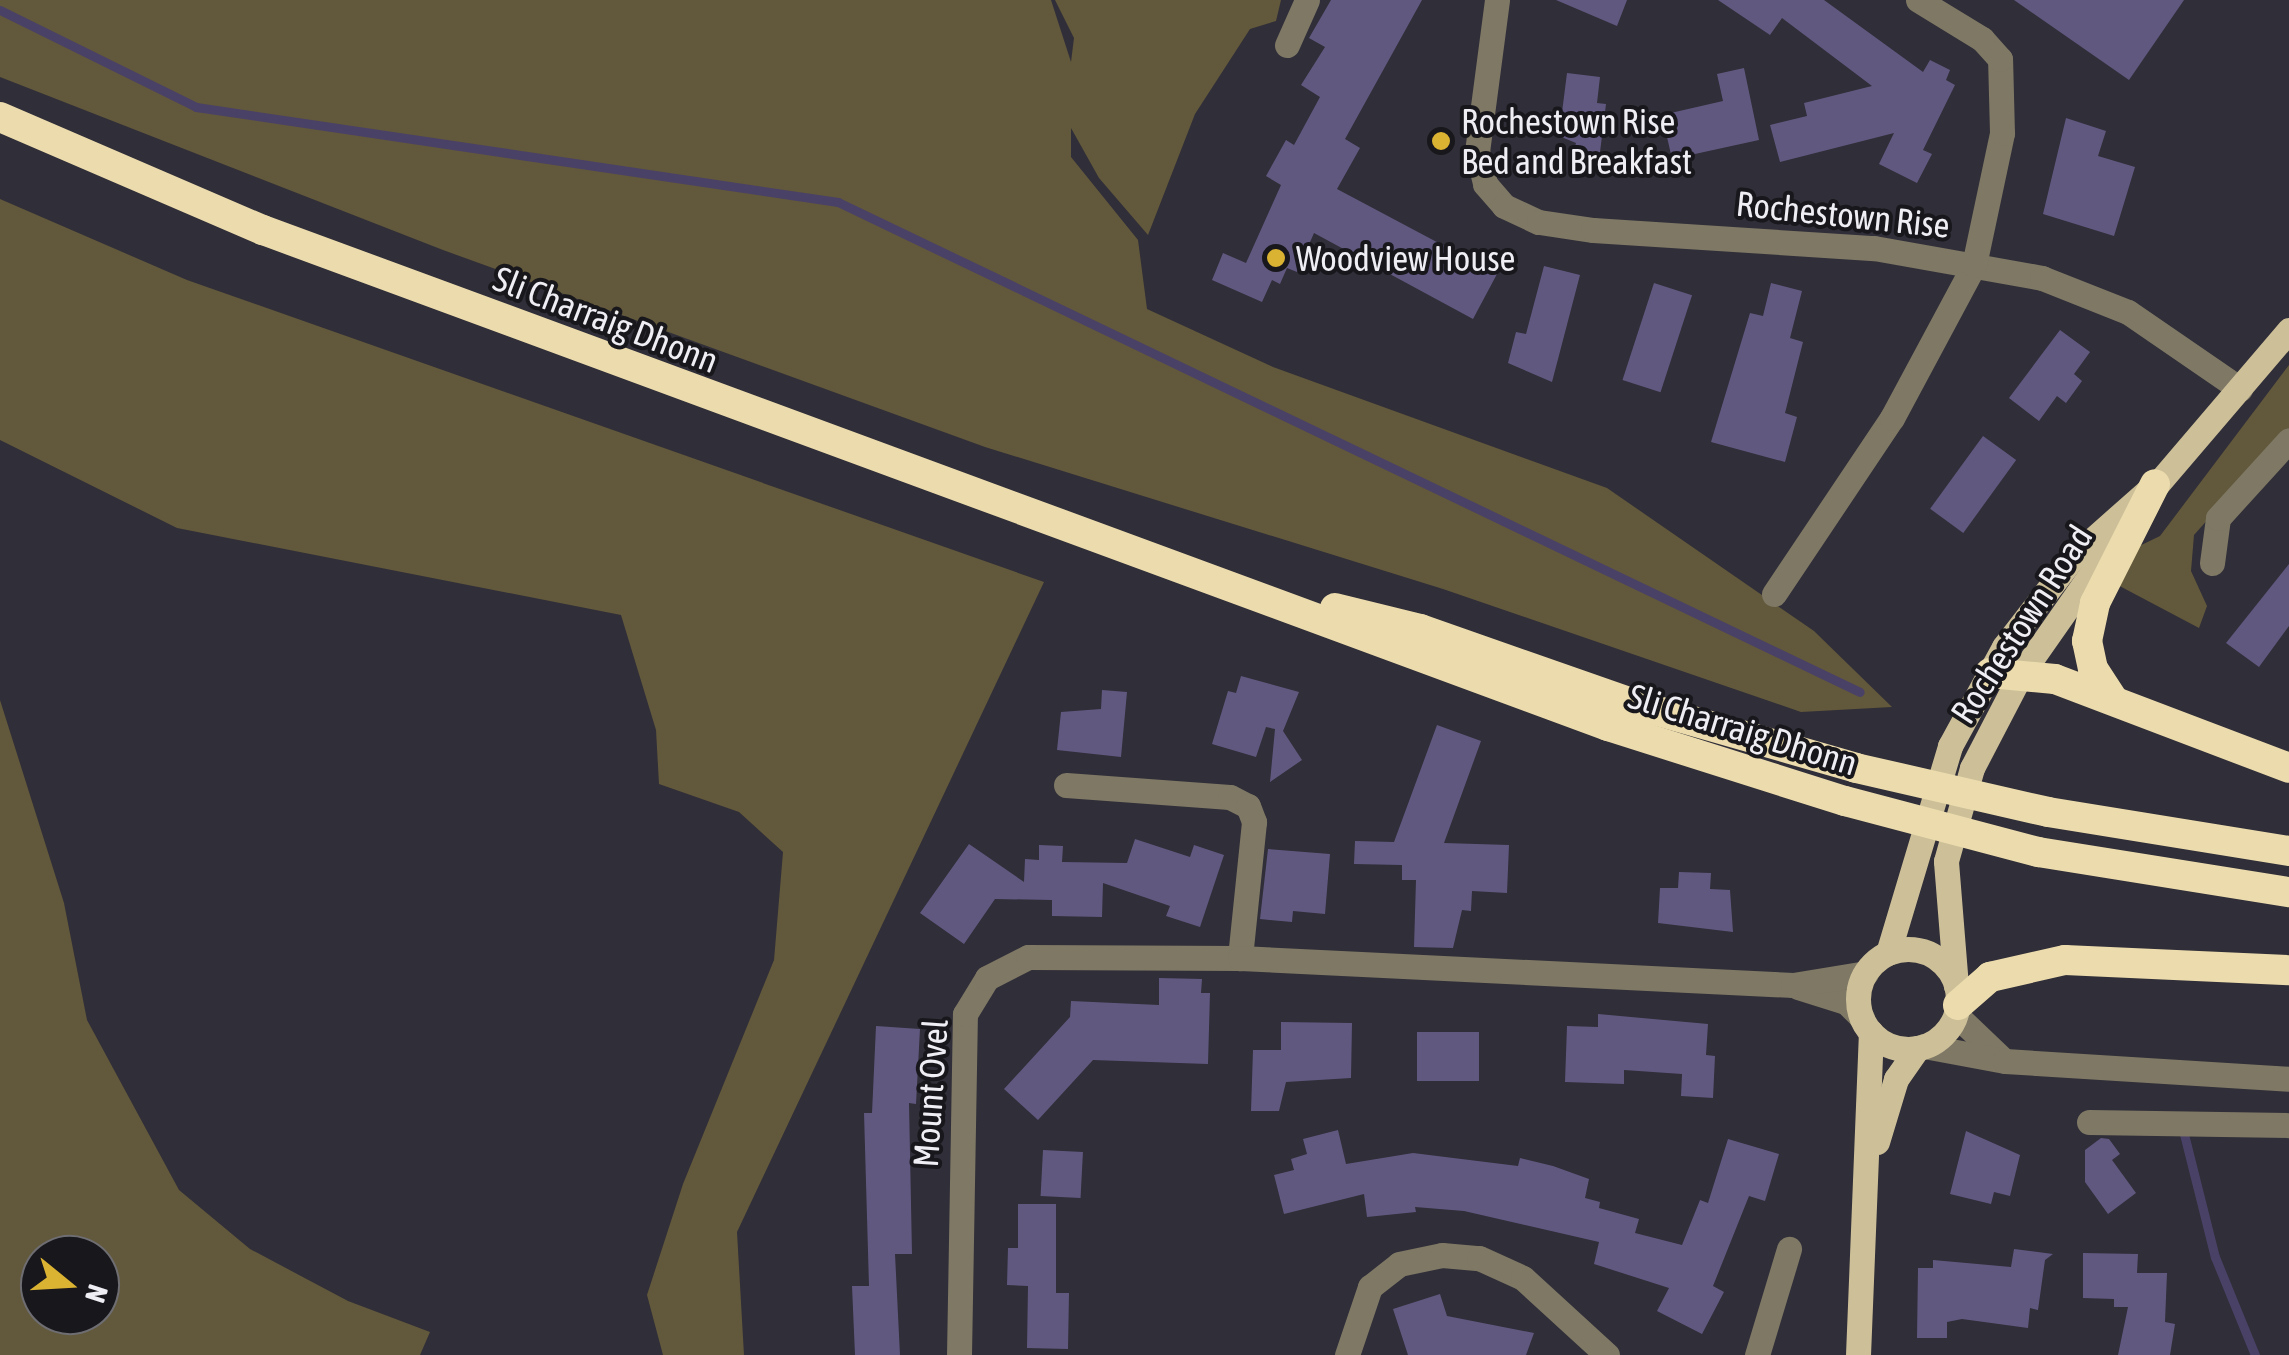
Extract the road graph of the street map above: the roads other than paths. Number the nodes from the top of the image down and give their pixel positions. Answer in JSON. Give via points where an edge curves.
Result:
{"nodes":[{"id":1,"x":1308,"y":0,"type":"edge"},
{"id":2,"x":1497,"y":0,"type":"edge"},
{"id":3,"x":1918,"y":0,"type":"edge"},
{"id":4,"x":1288,"y":45,"type":"dead end"},
{"id":5,"x":0,"y":117,"type":"edge"},
{"id":6,"x":1974,"y":264,"type":"junction"},
{"id":7,"x":2289,"y":330,"type":"edge"},
{"id":8,"x":2240,"y":389,"type":"junction"},
{"id":9,"x":2289,"y":440,"type":"edge"},
{"id":10,"x":2155,"y":484,"type":"junction"},
{"id":11,"x":2212,"y":563,"type":"dead end"},
{"id":12,"x":1192,"y":573,"type":"junction"},
{"id":13,"x":1774,"y":594,"type":"dead end"},
{"id":14,"x":1990,"y":673,"type":"junction"},
{"id":15,"x":2021,"y":674,"type":"junction"},
{"id":16,"x":2112,"y":698,"type":"junction"},
{"id":17,"x":2289,"y":768,"type":"edge"},
{"id":18,"x":1066,"y":785,"type":"dead end"},
{"id":19,"x":2289,"y":851,"type":"edge"},
{"id":20,"x":2289,"y":892,"type":"edge"},
{"id":21,"x":1888,"y":954,"type":"junction"},
{"id":22,"x":1240,"y":958,"type":"junction"},
{"id":23,"x":2289,"y":970,"type":"edge"},
{"id":24,"x":1866,"y":973,"type":"junction"},
{"id":25,"x":1794,"y":985,"type":"junction"},
{"id":26,"x":1957,"y":1002,"type":"junction"},
{"id":27,"x":1866,"y":1025,"type":"junction"},
{"id":28,"x":1921,"y":1048,"type":"junction"},
{"id":29,"x":2005,"y":1061,"type":"junction"},
{"id":30,"x":2289,"y":1079,"type":"edge"},
{"id":31,"x":2089,"y":1122,"type":"dead end"},
{"id":32,"x":2289,"y":1126,"type":"edge"},
{"id":33,"x":1868,"y":1170,"type":"junction"},
{"id":34,"x":1789,"y":1249,"type":"dead end"},
{"id":35,"x":959,"y":1355,"type":"edge"},
{"id":36,"x":1347,"y":1355,"type":"edge"},
{"id":37,"x":1607,"y":1355,"type":"edge"},
{"id":38,"x":1758,"y":1355,"type":"edge"},
{"id":39,"x":1858,"y":1355,"type":"edge"}],
"edges":[{"from":1,"to":4,"type":"street"},
{"from":2,"to":6,"type":"street","name":"Rochestown Rise","via":[[1477,151],[1485,184],[1504,206],[1539,222],[1593,230],[1874,248]]},
{"from":3,"to":6,"type":"street","name":"Rochestown Rise","via":[[1982,39],[2000,59],[2002,132]]},
{"from":5,"to":12,"type":"highway","name":"Sli Charraig Dhonn","via":[[263,230]]},
{"from":6,"to":8,"type":"street","name":"Rochestown Rise","via":[[2042,278],[2128,312]]},
{"from":6,"to":13,"type":"street","name":"Rochestown Rise","via":[[1892,418]]},
{"from":7,"to":8,"type":"main road","name":"Rochestown Road"},
{"from":8,"to":10,"type":"main road","name":"Rochestown Road"},
{"from":9,"to":11,"type":"street","via":[[2218,518]]},
{"from":10,"to":14,"type":"main road","name":"Rochestown Road","via":[[2074,556]]},
{"from":10,"to":15,"type":"main road","name":"Rochestown Road"},
{"from":10,"to":16,"type":"highway","via":[[2095,603],[2087,641],[2093,670]]},
{"from":12,"to":19,"type":"highway","name":"Sli Charraig Dhonn","via":[[1420,629],[1637,705],[1856,768],[2048,812]]},
{"from":12,"to":20,"type":"highway","name":"Sli Charraig Dhonn","via":[[1608,726],[1845,801],[2038,852]]},
{"from":14,"to":15,"type":"highway"},
{"from":14,"to":21,"type":"main road","name":"Rochestown Road","via":[[1950,746]]},
{"from":15,"to":16,"type":"highway"},
{"from":15,"to":26,"type":"main road","name":"Rochestown Road","via":[[1972,768],[1946,861]]},
{"from":16,"to":17,"type":"highway"},
{"from":18,"to":22,"type":"street","via":[[1230,796],[1248,806],[1254,822]]},
{"from":21,"to":24,"type":"main road"},
{"from":21,"to":26,"type":"main road","via":[[1905,950],[1937,958]]},
{"from":22,"to":25,"type":"street","name":"Mount Ovel"},
{"from":22,"to":35,"type":"street","name":"Mount Ovel","via":[[1028,957],[987,978],[964,1014]]},
{"from":23,"to":26,"type":"highway","via":[[2064,960],[1990,977]]},
{"from":24,"to":25,"type":"street","name":"Mount Ovel"},
{"from":24,"to":27,"type":"main road","via":[[1859,995]]},
{"from":25,"to":27,"type":"street","name":"Mount Ovel","via":[[1846,1002]]},
{"from":26,"to":28,"type":"main road","via":[[1944,1034]]},
{"from":26,"to":29,"type":"street"},
{"from":27,"to":28,"type":"main road","via":[[1892,1046]]},
{"from":27,"to":33,"type":"main road"},
{"from":28,"to":29,"type":"street"},
{"from":28,"to":33,"type":"main road","via":[[1896,1079]]},
{"from":29,"to":30,"type":"street"},
{"from":31,"to":32,"type":"street"},
{"from":33,"to":39,"type":"main road"},
{"from":34,"to":38,"type":"street"},
{"from":36,"to":37,"type":"street","via":[[1370,1287],[1399,1264],[1442,1255],[1478,1258],[1522,1278]]}]}
